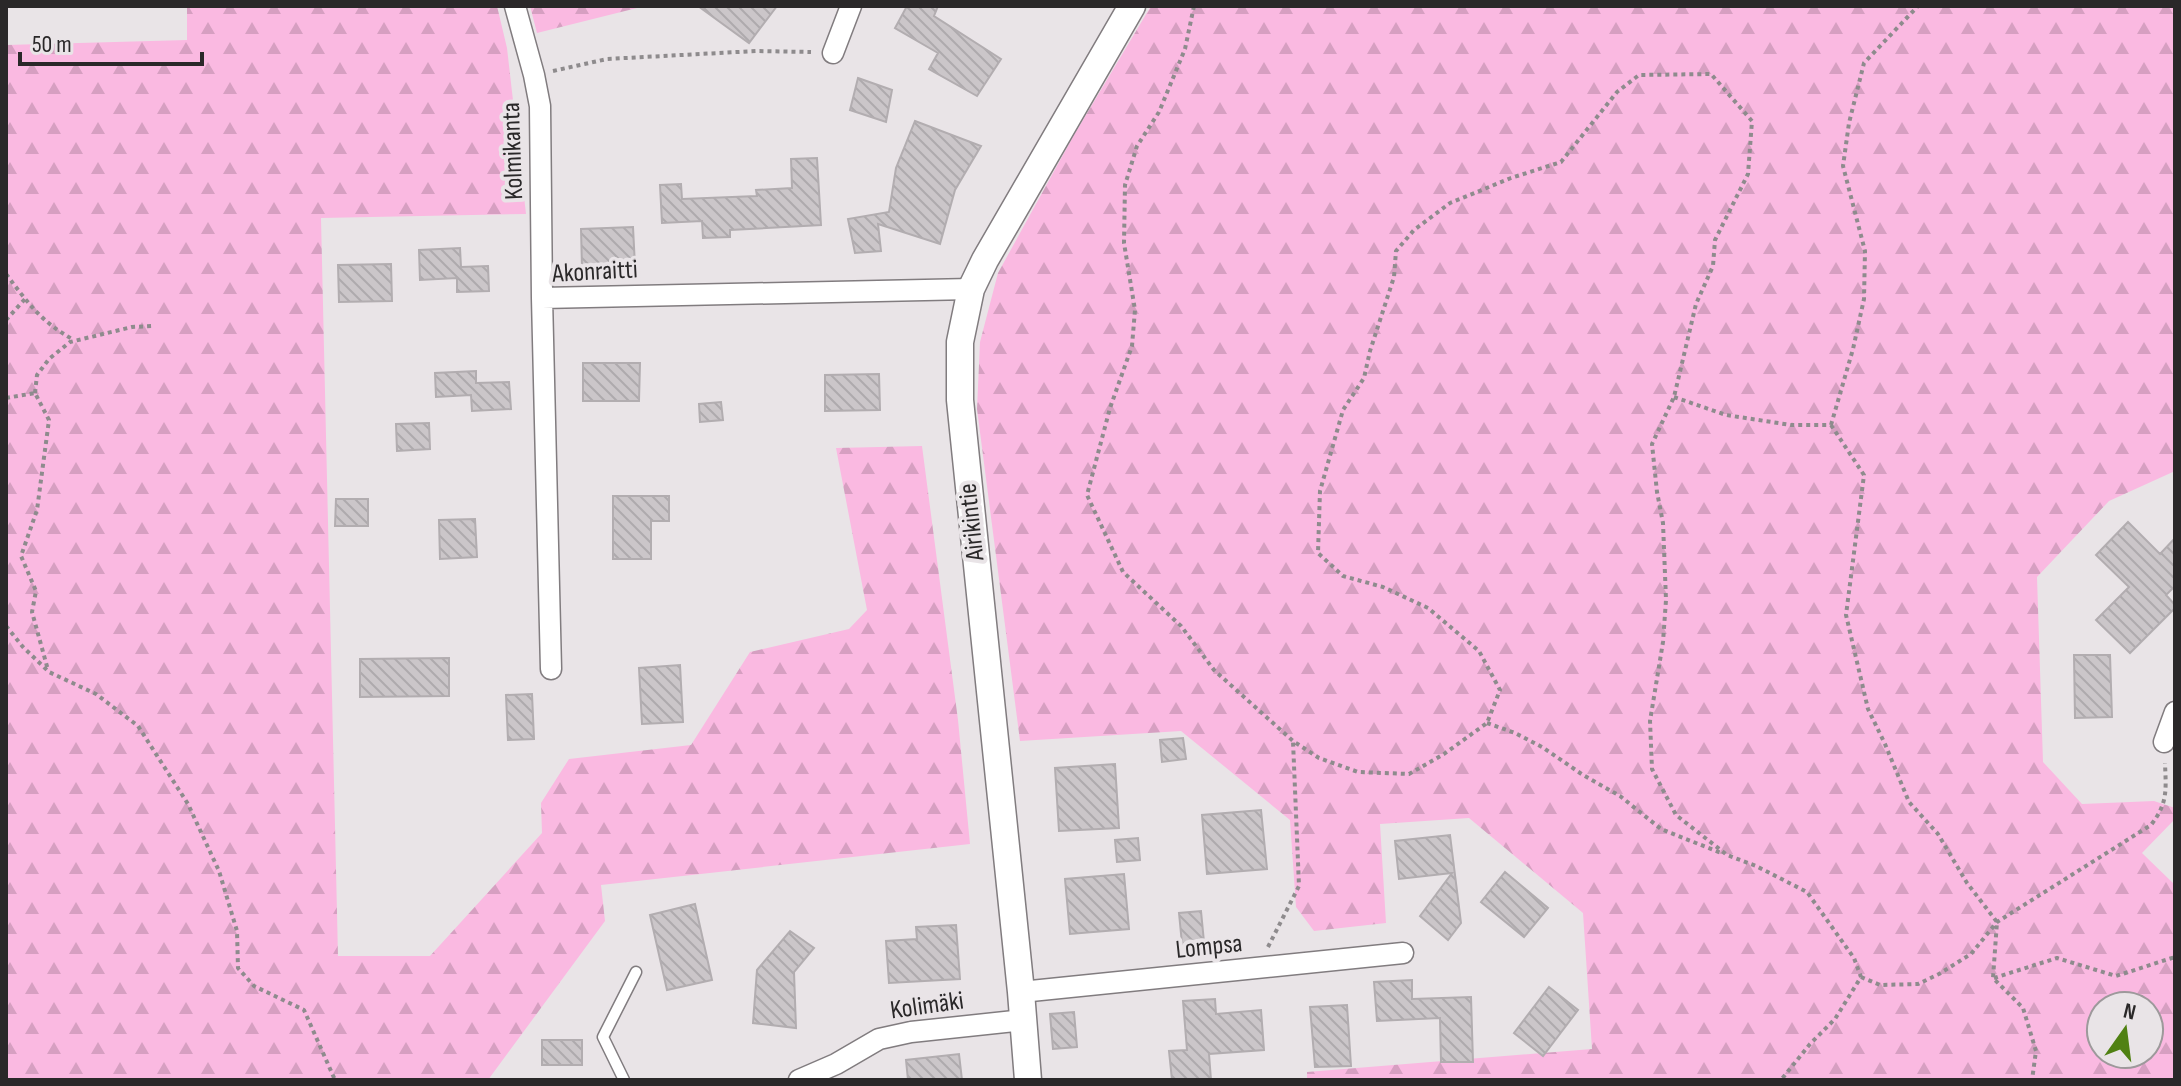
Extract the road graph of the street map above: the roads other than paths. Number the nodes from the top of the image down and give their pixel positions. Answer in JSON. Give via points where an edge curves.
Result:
{"nodes":[{"id":1,"x":515,"y":6,"type":"edge"},
{"id":2,"x":851,"y":6,"type":"edge"},
{"id":3,"x":1132,"y":6,"type":"edge"},
{"id":4,"x":833,"y":53,"type":"road end"},
{"id":5,"x":971,"y":289,"type":"junction"},
{"id":6,"x":542,"y":298,"type":"junction"},
{"id":7,"x":551,"y":669,"type":"dead end"},
{"id":8,"x":2175,"y":712,"type":"edge"},
{"id":9,"x":2164,"y":742,"type":"road end"},
{"id":10,"x":1403,"y":953,"type":"dead end"},
{"id":11,"x":636,"y":972,"type":"dead end"},
{"id":12,"x":1021,"y":992,"type":"junction"},
{"id":13,"x":1024,"y":1020,"type":"junction"},
{"id":14,"x":624,"y":1080,"type":"edge"},
{"id":15,"x":799,"y":1080,"type":"edge"},
{"id":16,"x":1028,"y":1080,"type":"edge"}],
"edges":[{"from":1,"to":6,"type":"street","name":"Kolmikanta","via":[[540,106]]},
{"from":2,"to":4,"type":"street"},
{"from":3,"to":5,"type":"street","name":"Airikintie"},
{"from":5,"to":6,"type":"street","name":"Akonraitti"},
{"from":5,"to":12,"type":"street","name":"Airikintie","via":[[960,342],[960,400]]},
{"from":6,"to":7,"type":"street","name":"Akonraitti"},
{"from":8,"to":9,"type":"street"},
{"from":10,"to":12,"type":"street","name":"Lompsa"},
{"from":11,"to":14,"type":"lane","via":[[603,1037]]},
{"from":12,"to":13,"type":"street","name":"Airikintie"},
{"from":13,"to":15,"type":"street","name":"Kolimäki","via":[[879,1039]]},
{"from":13,"to":16,"type":"street","name":"Airikintie"}]}
